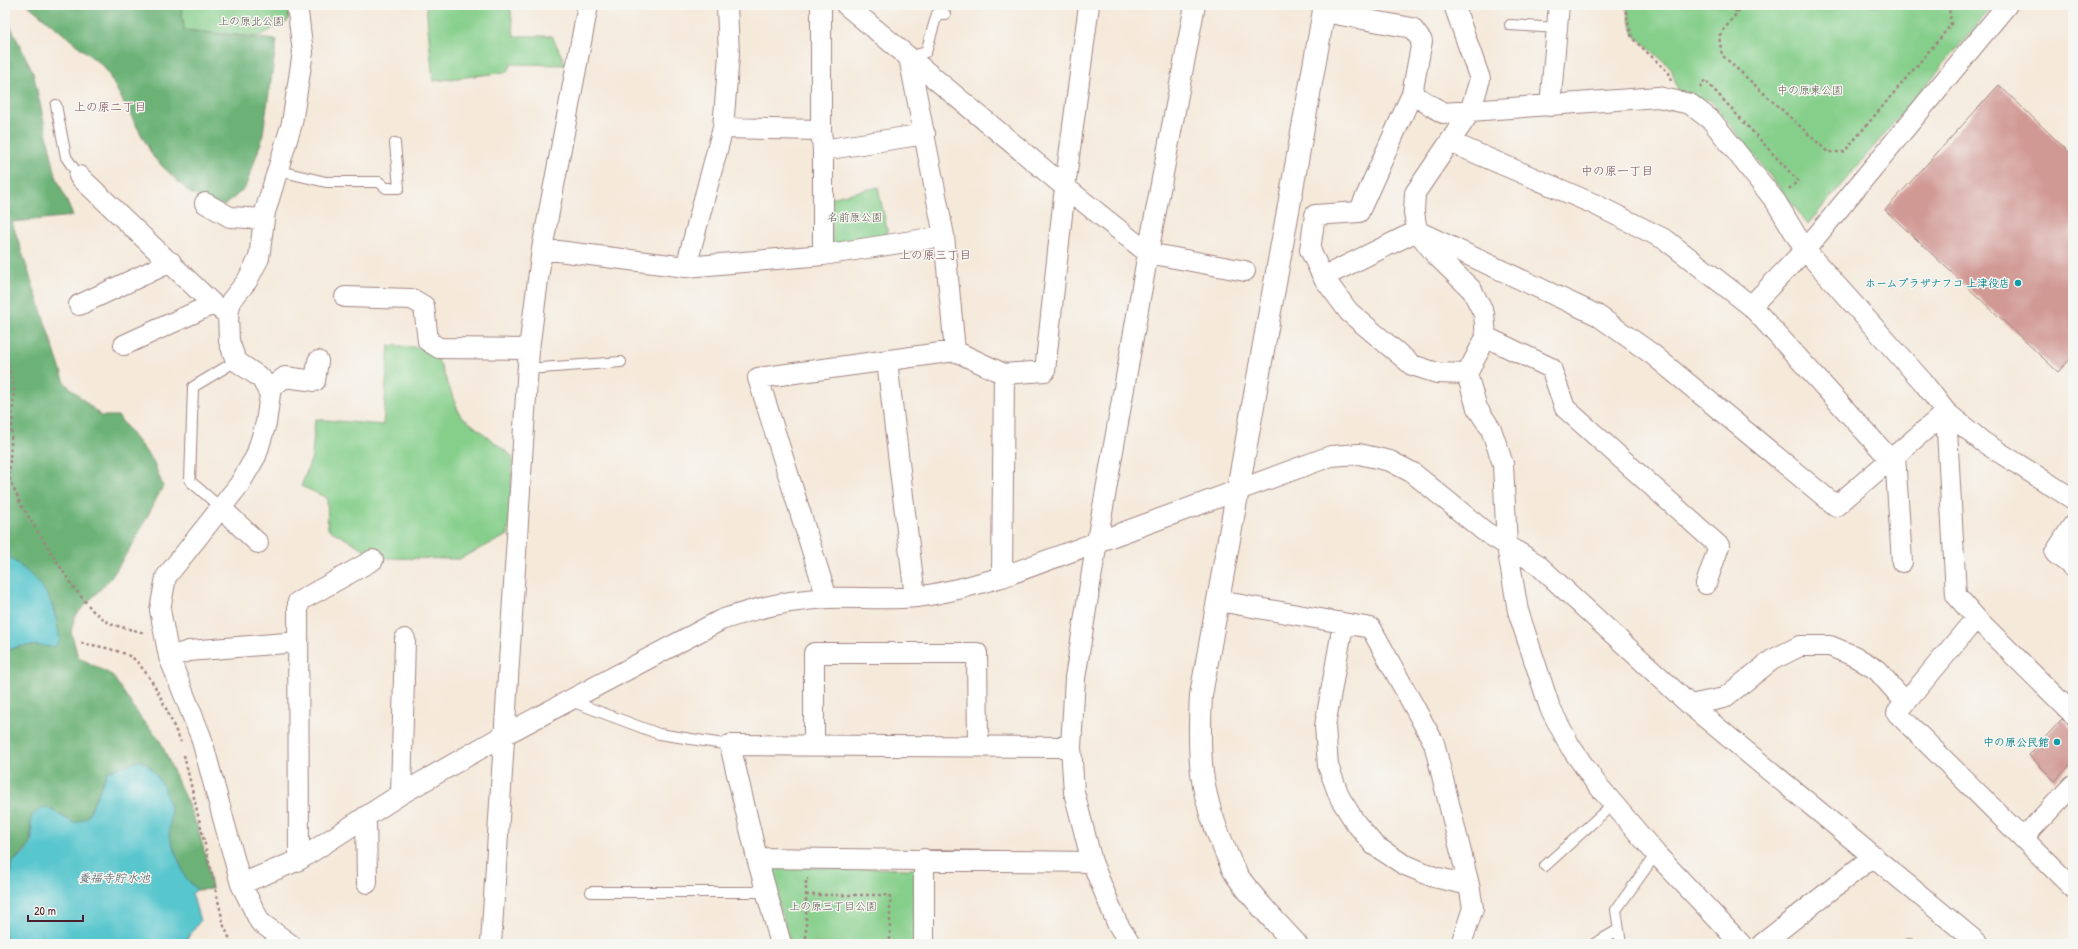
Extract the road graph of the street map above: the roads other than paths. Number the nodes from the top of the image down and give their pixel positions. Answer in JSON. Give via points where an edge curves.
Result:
{"nodes":[{"id":1,"x":297,"y":5,"type":"edge"},
{"id":2,"x":588,"y":5,"type":"edge"},
{"id":3,"x":727,"y":5,"type":"edge"},
{"id":4,"x":821,"y":5,"type":"edge"},
{"id":5,"x":846,"y":5,"type":"edge"},
{"id":6,"x":1089,"y":5,"type":"edge"},
{"id":7,"x":1195,"y":5,"type":"edge"},
{"id":8,"x":1454,"y":5,"type":"edge"},
{"id":9,"x":1559,"y":5,"type":"edge"},
{"id":10,"x":2007,"y":5,"type":"edge"},
{"id":11,"x":1324,"y":8,"type":"edge"},
{"id":12,"x":945,"y":14,"type":"dead end"},
{"id":13,"x":1510,"y":25,"type":"dead end"},
{"id":14,"x":1557,"y":28,"type":"junction"},
{"id":15,"x":908,"y":57,"type":"junction"},
{"id":16,"x":1412,"y":94,"type":"junction"},
{"id":17,"x":56,"y":105,"type":"dead end"},
{"id":18,"x":1550,"y":106,"type":"junction"},
{"id":19,"x":1470,"y":112,"type":"junction"},
{"id":20,"x":723,"y":128,"type":"junction"},
{"id":21,"x":821,"y":130,"type":"junction"},
{"id":22,"x":925,"y":134,"type":"junction"},
{"id":23,"x":1450,"y":142,"type":"junction"},
{"id":24,"x":395,"y":143,"type":"dead end"},
{"id":25,"x":823,"y":150,"type":"junction"},
{"id":26,"x":279,"y":171,"type":"junction"},
{"id":27,"x":79,"y":176,"type":"joint"},
{"id":28,"x":1065,"y":187,"type":"junction"},
{"id":29,"x":205,"y":203,"type":"dead end"},
{"id":30,"x":264,"y":219,"type":"junction"},
{"id":31,"x":1417,"y":231,"type":"junction"},
{"id":32,"x":944,"y":236,"type":"junction"},
{"id":33,"x":542,"y":249,"type":"junction"},
{"id":34,"x":1805,"y":250,"type":"junction"},
{"id":35,"x":1148,"y":253,"type":"junction"},
{"id":36,"x":823,"y":255,"type":"junction"},
{"id":37,"x":170,"y":262,"type":"junction"},
{"id":38,"x":686,"y":267,"type":"junction"},
{"id":39,"x":1245,"y":271,"type":"dead end"},
{"id":40,"x":1323,"y":277,"type":"junction"},
{"id":41,"x":345,"y":297,"type":"dead end"},
{"id":42,"x":79,"y":305,"type":"dead end"},
{"id":43,"x":1751,"y":306,"type":"junction"},
{"id":44,"x":220,"y":309,"type":"junction"},
{"id":45,"x":1486,"y":337,"type":"junction"},
{"id":46,"x":124,"y":345,"type":"dead end"},
{"id":47,"x":529,"y":349,"type":"junction"},
{"id":48,"x":955,"y":351,"type":"junction"},
{"id":49,"x":236,"y":361,"type":"junction"},
{"id":50,"x":318,"y":361,"type":"dead end"},
{"id":51,"x":887,"y":361,"type":"junction"},
{"id":52,"x":621,"y":362,"type":"dead end"},
{"id":53,"x":528,"y":369,"type":"junction"},
{"id":54,"x":1004,"y":374,"type":"junction"},
{"id":55,"x":1467,"y":374,"type":"junction"},
{"id":56,"x":268,"y":390,"type":"junction"},
{"id":57,"x":1946,"y":412,"type":"junction"},
{"id":58,"x":1893,"y":457,"type":"junction"},
{"id":59,"x":1238,"y":489,"type":"junction"},
{"id":60,"x":2073,"y":499,"type":"edge"},
{"id":61,"x":220,"y":507,"type":"junction"},
{"id":62,"x":2073,"y":525,"type":"edge"},
{"id":63,"x":1097,"y":541,"type":"junction"},
{"id":64,"x":258,"y":543,"type":"dead end"},
{"id":65,"x":1507,"y":546,"type":"junction"},
{"id":66,"x":373,"y":560,"type":"dead end"},
{"id":67,"x":1902,"y":562,"type":"dead end"},
{"id":68,"x":2073,"y":567,"type":"edge"},
{"id":69,"x":1002,"y":577,"type":"junction"},
{"id":70,"x":1706,"y":584,"type":"dead end"},
{"id":71,"x":915,"y":597,"type":"junction"},
{"id":72,"x":827,"y":598,"type":"junction"},
{"id":73,"x":1219,"y":601,"type":"junction"},
{"id":74,"x":1976,"y":618,"type":"junction"},
{"id":75,"x":1343,"y":624,"type":"junction"},
{"id":76,"x":405,"y":639,"type":"dead end"},
{"id":77,"x":298,"y":642,"type":"junction"},
{"id":78,"x":167,"y":648,"type":"junction"},
{"id":79,"x":569,"y":700,"type":"junction"},
{"id":80,"x":1904,"y":702,"type":"junction"},
{"id":81,"x":1690,"y":705,"type":"junction"},
{"id":82,"x":2073,"y":714,"type":"edge"},
{"id":83,"x":506,"y":734,"type":"junction"},
{"id":84,"x":730,"y":745,"type":"junction"},
{"id":85,"x":814,"y":745,"type":"junction"},
{"id":86,"x":978,"y":745,"type":"junction"},
{"id":87,"x":1070,"y":747,"type":"junction"},
{"id":88,"x":2073,"y":785,"type":"edge"},
{"id":89,"x":401,"y":794,"type":"junction"},
{"id":90,"x":1613,"y":804,"type":"junction"},
{"id":91,"x":366,"y":816,"type":"junction"},
{"id":92,"x":2023,"y":838,"type":"junction"},
{"id":93,"x":1656,"y":854,"type":"junction"},
{"id":94,"x":1874,"y":856,"type":"junction"},
{"id":95,"x":757,"y":858,"type":"junction"},
{"id":96,"x":924,"y":859,"type":"junction"},
{"id":97,"x":299,"y":860,"type":"junction"},
{"id":98,"x":1092,"y":862,"type":"junction"},
{"id":99,"x":1545,"y":866,"type":"dead end"},
{"id":100,"x":367,"y":883,"type":"dead end"},
{"id":101,"x":241,"y":884,"type":"junction"},
{"id":102,"x":1469,"y":885,"type":"junction"},
{"id":103,"x":2073,"y":888,"type":"edge"},
{"id":104,"x":591,"y":892,"type":"dead end"},
{"id":105,"x":766,"y":892,"type":"junction"},
{"id":106,"x":1618,"y":930,"type":"junction"},
{"id":107,"x":290,"y":944,"type":"edge"},
{"id":108,"x":492,"y":944,"type":"edge"},
{"id":109,"x":781,"y":944,"type":"edge"},
{"id":110,"x":924,"y":944,"type":"edge"},
{"id":111,"x":1130,"y":944,"type":"edge"},
{"id":112,"x":1296,"y":944,"type":"edge"},
{"id":113,"x":1461,"y":944,"type":"edge"},
{"id":114,"x":1594,"y":944,"type":"edge"},
{"id":115,"x":1621,"y":944,"type":"edge"},
{"id":116,"x":1741,"y":944,"type":"edge"},
{"id":117,"x":1762,"y":944,"type":"edge"},
{"id":118,"x":1979,"y":944,"type":"edge"}],
"edges":[{"from":1,"to":26,"type":"street","via":[[303,52],[292,123]]},
{"from":2,"to":33,"type":"street"},
{"from":3,"to":20,"type":"street","via":[[729,55]]},
{"from":4,"to":21,"type":"street"},
{"from":5,"to":15,"type":"street"},
{"from":6,"to":28,"type":"street"},
{"from":7,"to":35,"type":"street"},
{"from":8,"to":19,"type":"street","via":[[1480,79]]},
{"from":9,"to":14,"type":"street"},
{"from":10,"to":34,"type":"street"},
{"from":11,"to":16,"type":"street","via":[[1412,28],[1422,42]]},
{"from":11,"to":59,"type":"street"},
{"from":12,"to":15,"type":"lane","via":[[936,14],[926,52]]},
{"from":13,"to":14,"type":"lane"},
{"from":14,"to":18,"type":"street"},
{"from":15,"to":22,"type":"street"},
{"from":15,"to":28,"type":"street"},
{"from":16,"to":19,"type":"street","via":[[1443,113]]},
{"from":16,"to":40,"type":"street","via":[[1359,212],[1315,215],[1310,250]]},
{"from":17,"to":27,"type":"lane","via":[[66,157]]},
{"from":18,"to":19,"type":"street"},
{"from":18,"to":34,"type":"street","via":[[1658,97],[1690,104],[1712,121],[1776,202]]},
{"from":19,"to":23,"type":"street"},
{"from":20,"to":21,"type":"street"},
{"from":20,"to":38,"type":"street"},
{"from":21,"to":25,"type":"street"},
{"from":22,"to":25,"type":"street"},
{"from":22,"to":32,"type":"street"},
{"from":23,"to":31,"type":"street","via":[[1416,193],[1414,212]]},
{"from":23,"to":43,"type":"street","via":[[1594,204],[1666,240]]},
{"from":24,"to":26,"type":"lane","via":[[399,188],[386,188],[379,182],[326,182]]},
{"from":25,"to":36,"type":"street"},
{"from":26,"to":30,"type":"street"},
{"from":27,"to":37,"type":"street"},
{"from":28,"to":35,"type":"street"},
{"from":28,"to":54,"type":"street","via":[[1045,372]]},
{"from":29,"to":30,"type":"street","via":[[230,217]]},
{"from":30,"to":44,"type":"street","via":[[259,258],[247,281],[231,301]]},
{"from":31,"to":40,"type":"street"},
{"from":31,"to":45,"type":"street","via":[[1435,254],[1472,290],[1484,314]]},
{"from":31,"to":58,"type":"street","via":[[1597,315],[1652,354],[1836,506]]},
{"from":32,"to":36,"type":"street"},
{"from":32,"to":48,"type":"street"},
{"from":33,"to":38,"type":"street"},
{"from":33,"to":47,"type":"street"},
{"from":34,"to":43,"type":"street"},
{"from":34,"to":57,"type":"street","via":[[1923,382]]},
{"from":35,"to":39,"type":"street"},
{"from":35,"to":63,"type":"street"},
{"from":36,"to":38,"type":"street"},
{"from":37,"to":42,"type":"street"},
{"from":37,"to":44,"type":"street"},
{"from":40,"to":55,"type":"street","via":[[1349,312],[1412,366],[1436,373]]},
{"from":41,"to":47,"type":"street","via":[[412,299],[424,306],[428,341],[439,348]]},
{"from":43,"to":58,"type":"street"},
{"from":44,"to":46,"type":"street"},
{"from":44,"to":49,"type":"street"},
{"from":45,"to":55,"type":"street"},
{"from":45,"to":70,"type":"street","via":[[1551,368],[1565,408],[1719,546]]},
{"from":47,"to":53,"type":"street"},
{"from":48,"to":51,"type":"street"},
{"from":48,"to":54,"type":"street"},
{"from":49,"to":56,"type":"street","via":[[261,378]]},
{"from":49,"to":61,"type":"lane","via":[[194,387],[190,481]]},
{"from":50,"to":56,"type":"street","via":[[315,381],[285,377]]},
{"from":51,"to":71,"type":"street"},
{"from":51,"to":72,"type":"street","via":[[758,378]]},
{"from":52,"to":53,"type":"lane"},
{"from":53,"to":83,"type":"street"},
{"from":54,"to":69,"type":"street"},
{"from":55,"to":65,"type":"street","via":[[1477,408],[1491,429],[1503,464]]},
{"from":56,"to":61,"type":"street","via":[[270,394],[266,423],[256,456],[239,485]]},
{"from":57,"to":58,"type":"street"},
{"from":57,"to":60,"type":"street","via":[[1983,442]]},
{"from":57,"to":74,"type":"street","via":[[1956,595]]},
{"from":58,"to":67,"type":"street"},
{"from":59,"to":63,"type":"street"},
{"from":59,"to":65,"type":"street","via":[[1331,456],[1359,454],[1390,461],[1413,473],[1484,531]]},
{"from":59,"to":73,"type":"street"},
{"from":61,"to":64,"type":"street"},
{"from":61,"to":78,"type":"street","via":[[166,577],[160,610]]},
{"from":62,"to":68,"type":"street","via":[[2055,553]]},
{"from":63,"to":69,"type":"street"},
{"from":63,"to":87,"type":"street","via":[[1075,678]]},
{"from":65,"to":81,"type":"street","via":[[1537,564]]},
{"from":65,"to":90,"type":"street","via":[[1518,611],[1550,708],[1570,746]]},
{"from":66,"to":77,"type":"street","via":[[298,602]]},
{"from":69,"to":71,"type":"street","via":[[955,591]]},
{"from":71,"to":72,"type":"street"},
{"from":72,"to":79,"type":"street","via":[[785,602],[721,620]]},
{"from":73,"to":75,"type":"street"},
{"from":73,"to":112,"type":"street","via":[[1201,695],[1198,744],[1203,788],[1217,833],[1237,876]]},
{"from":74,"to":80,"type":"street"},
{"from":74,"to":82,"type":"street"},
{"from":75,"to":102,"type":"street","via":[[1371,628],[1434,743]]},
{"from":75,"to":102,"type":"street","via":[[1325,726],[1328,766],[1340,798],[1374,845],[1403,864],[1434,877]]},
{"from":76,"to":89,"type":"street"},
{"from":77,"to":78,"type":"street","via":[[189,651]]},
{"from":77,"to":97,"type":"street"},
{"from":78,"to":101,"type":"street","via":[[201,737]]},
{"from":79,"to":83,"type":"street"},
{"from":79,"to":84,"type":"lane","via":[[659,734]]},
{"from":80,"to":81,"type":"street","via":[[1877,670],[1854,656],[1830,646],[1800,646],[1772,660],[1724,698]]},
{"from":80,"to":92,"type":"street","via":[[1896,713]]},
{"from":81,"to":94,"type":"street"},
{"from":83,"to":89,"type":"street"},
{"from":83,"to":108,"type":"street"},
{"from":84,"to":85,"type":"street"},
{"from":84,"to":95,"type":"street"},
{"from":85,"to":86,"type":"street"},
{"from":85,"to":86,"type":"street","via":[[814,653],[852,653],[977,653]]},
{"from":86,"to":87,"type":"street"},
{"from":87,"to":98,"type":"street","via":[[1074,792]]},
{"from":88,"to":92,"type":"street"},
{"from":89,"to":91,"type":"street"},
{"from":90,"to":93,"type":"street"},
{"from":90,"to":99,"type":"lane"},
{"from":91,"to":97,"type":"street"},
{"from":91,"to":100,"type":"street"},
{"from":92,"to":103,"type":"street"},
{"from":93,"to":106,"type":"lane","via":[[1616,910]]},
{"from":93,"to":116,"type":"street"},
{"from":94,"to":117,"type":"street"},
{"from":94,"to":118,"type":"street"},
{"from":95,"to":96,"type":"street"},
{"from":95,"to":105,"type":"street"},
{"from":96,"to":98,"type":"street"},
{"from":96,"to":110,"type":"street"},
{"from":97,"to":101,"type":"street"},
{"from":98,"to":111,"type":"street","via":[[1117,923]]},
{"from":101,"to":107,"type":"street","via":[[260,922]]},
{"from":102,"to":113,"type":"street","via":[[1473,908]]},
{"from":104,"to":105,"type":"lane"},
{"from":105,"to":109,"type":"street"},
{"from":106,"to":114,"type":"lane"},
{"from":106,"to":115,"type":"lane"}]}
